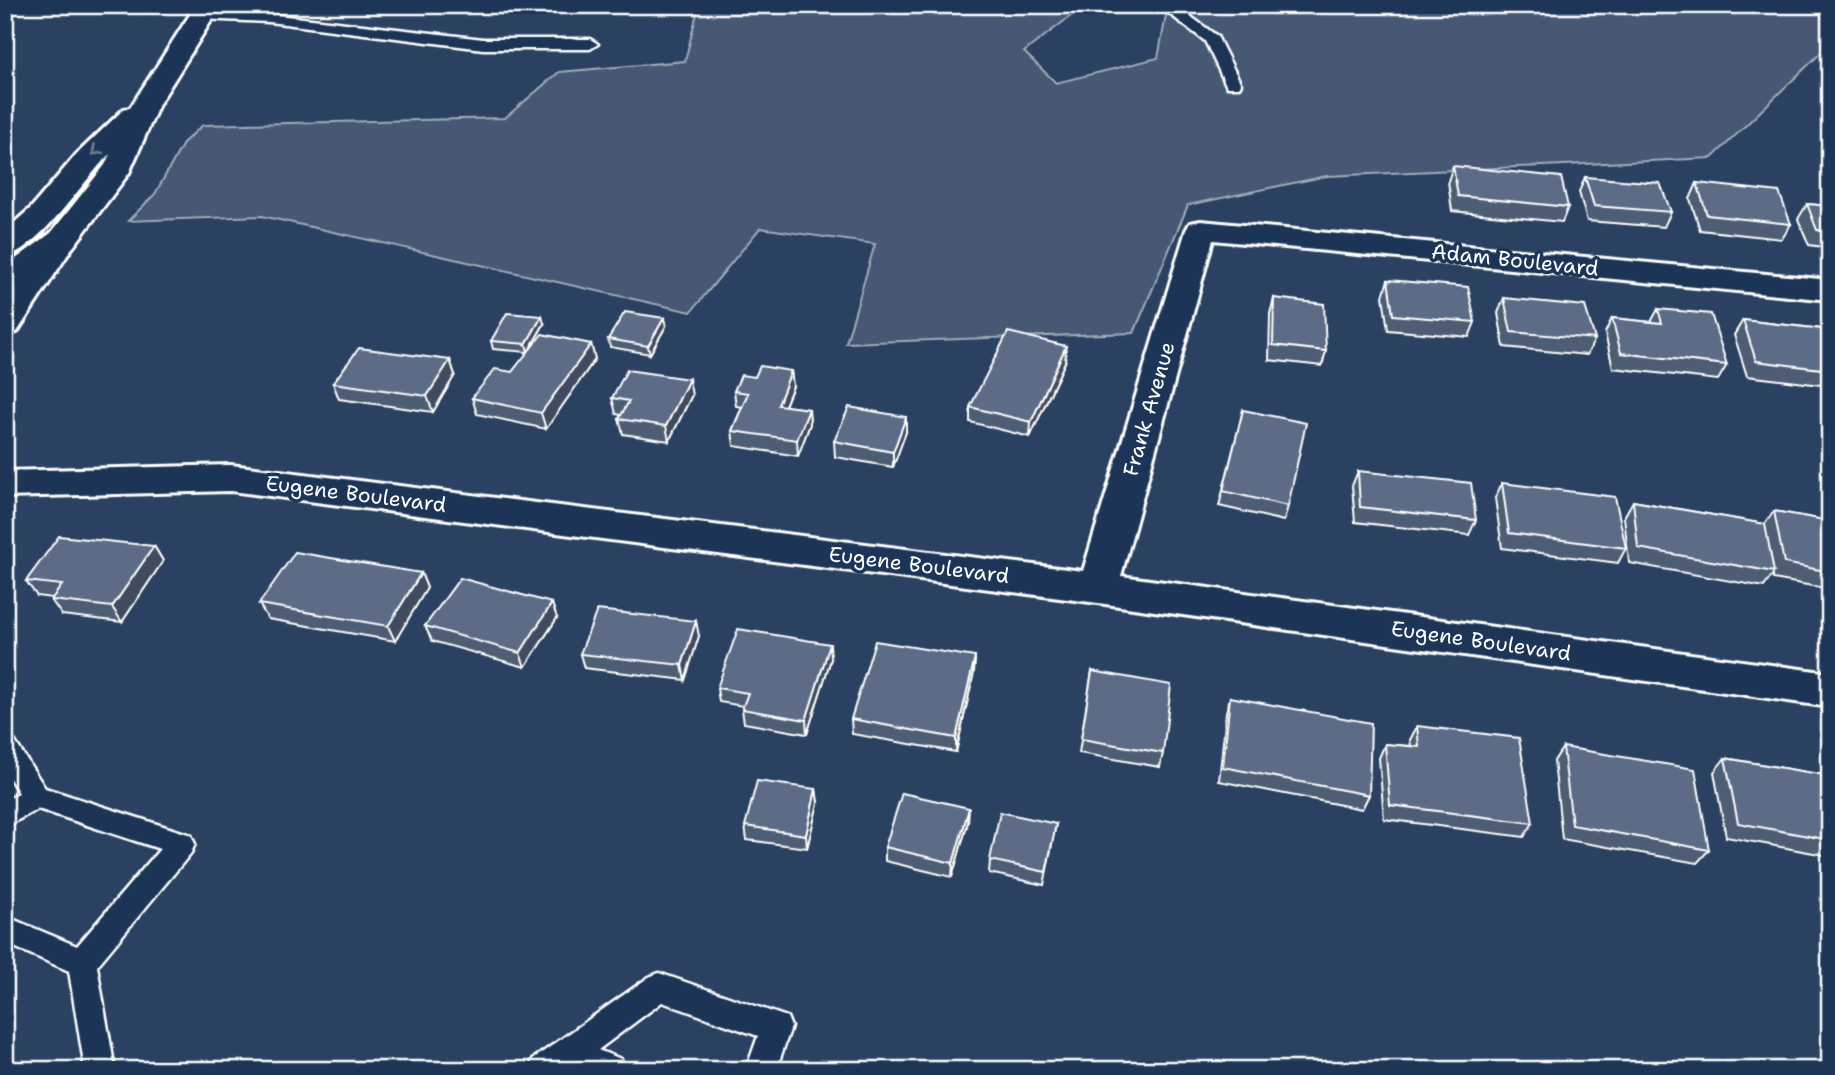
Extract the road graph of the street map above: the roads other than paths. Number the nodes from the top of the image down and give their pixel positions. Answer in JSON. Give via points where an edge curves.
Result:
{"nodes":[{"id":1,"x":1165,"y":5,"type":"edge"},
{"id":2,"x":206,"y":11,"type":"edge"},
{"id":3,"x":590,"y":44,"type":"dead end"},
{"id":4,"x":1233,"y":84,"type":"dead end"},
{"id":5,"x":145,"y":104,"type":"junction"},
{"id":6,"x":1200,"y":230,"type":"joint"},
{"id":7,"x":62,"y":240,"type":"junction"},
{"id":8,"x":5,"y":248,"type":"edge"},
{"id":9,"x":5,"y":283,"type":"edge"},
{"id":10,"x":1830,"y":290,"type":"edge"},
{"id":11,"x":5,"y":325,"type":"edge"},
{"id":12,"x":5,"y":484,"type":"edge"},
{"id":13,"x":1098,"y":588,"type":"junction"},
{"id":14,"x":1830,"y":690,"type":"edge"},
{"id":15,"x":5,"y":748,"type":"edge"},
{"id":16,"x":36,"y":797,"type":"junction"},
{"id":17,"x":5,"y":815,"type":"edge"},
{"id":18,"x":5,"y":929,"type":"edge"},
{"id":19,"x":82,"y":962,"type":"junction"},
{"id":20,"x":556,"y":1061,"type":"edge"},
{"id":21,"x":100,"y":1070,"type":"edge"},
{"id":22,"x":610,"y":1070,"type":"edge"},
{"id":23,"x":761,"y":1070,"type":"edge"}],
"edges":[{"from":1,"to":4,"type":"lane","via":[[1212,39]]},
{"from":2,"to":3,"type":"lane","via":[[483,44]]},
{"from":2,"to":5,"type":"main road"},
{"from":5,"to":7,"type":"main road","via":[[119,167]]},
{"from":5,"to":8,"type":"main road","one_way":true},
{"from":6,"to":10,"type":"main road","name":"Adam Boulevard"},
{"from":6,"to":13,"type":"main road","name":"Frank Avenue"},
{"from":7,"to":9,"type":"main road"},
{"from":7,"to":11,"type":"main road"},
{"from":12,"to":13,"type":"main road","name":"Eugene Boulevard","via":[[231,478]]},
{"from":13,"to":14,"type":"main road","name":"Eugene Boulevard"},
{"from":15,"to":16,"type":"lane"},
{"from":16,"to":17,"type":"lane"},
{"from":16,"to":19,"type":"lane","via":[[181,845]]},
{"from":18,"to":19,"type":"lane"},
{"from":19,"to":21,"type":"lane"},
{"from":20,"to":22,"type":"lane"},
{"from":20,"to":23,"type":"lane","via":[[659,987],[776,1027]]}]}
